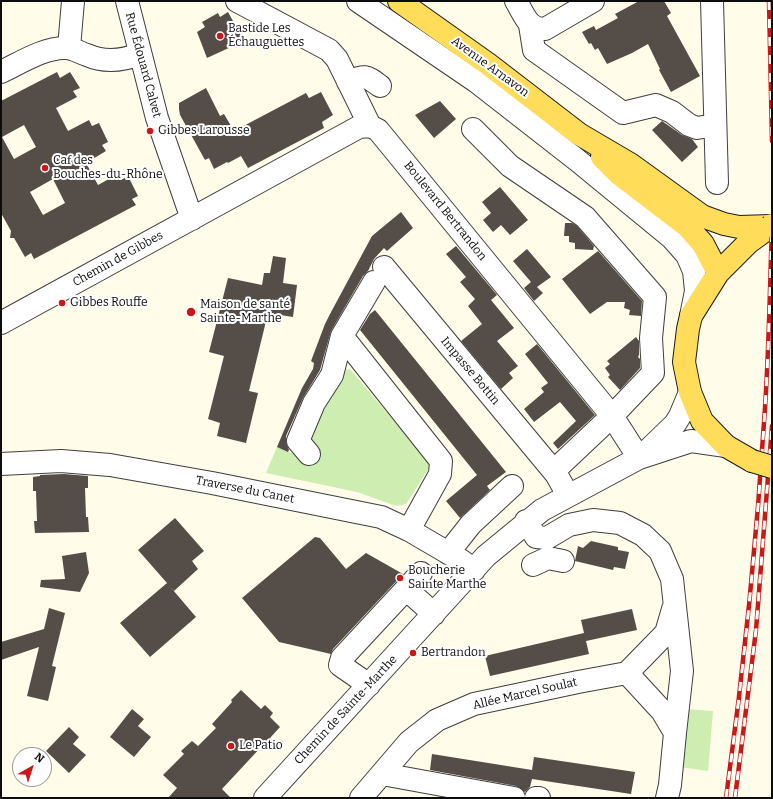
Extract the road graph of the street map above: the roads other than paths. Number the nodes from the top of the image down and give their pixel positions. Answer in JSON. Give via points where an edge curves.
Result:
{"nodes":[{"id":1,"x":73,"y":1,"type":"edge"},
{"id":2,"x":127,"y":1,"type":"edge"},
{"id":3,"x":237,"y":1,"type":"edge"},
{"id":4,"x":358,"y":1,"type":"edge"},
{"id":5,"x":399,"y":1,"type":"edge"},
{"id":6,"x":516,"y":1,"type":"edge"},
{"id":7,"x":593,"y":1,"type":"edge"},
{"id":8,"x":712,"y":1,"type":"edge"},
{"id":9,"x":530,"y":25,"type":"junction"},
{"id":10,"x":69,"y":48,"type":"junction"},
{"id":11,"x":140,"y":54,"type":"junction"},
{"id":12,"x":1,"y":72,"type":"edge"},
{"id":13,"x":348,"y":82,"type":"junction"},
{"id":14,"x":380,"y":86,"type":"dead end"},
{"id":15,"x":715,"y":125,"type":"junction"},
{"id":16,"x":370,"y":126,"type":"junction"},
{"id":17,"x":473,"y":129,"type":"dead end"},
{"id":18,"x":579,"y":134,"type":"junction"},
{"id":19,"x":578,"y":160,"type":"junction"},
{"id":20,"x":619,"y":174,"type":"junction"},
{"id":21,"x":717,"y":183,"type":"dead end"},
{"id":22,"x":702,"y":216,"type":"junction"},
{"id":23,"x":192,"y":219,"type":"junction"},
{"id":24,"x":771,"y":225,"type":"edge"},
{"id":25,"x":744,"y":234,"type":"junction"},
{"id":26,"x":718,"y":273,"type":"junction"},
{"id":27,"x":691,"y":316,"type":"junction"},
{"id":28,"x":1,"y":323,"type":"edge"},
{"id":29,"x":342,"y":336,"type":"junction"},
{"id":30,"x":690,"y":392,"type":"junction"},
{"id":31,"x":612,"y":416,"type":"junction"},
{"id":32,"x":726,"y":446,"type":"junction"},
{"id":33,"x":309,"y":454,"type":"dead end"},
{"id":34,"x":639,"y":458,"type":"junction"},
{"id":35,"x":1,"y":464,"type":"edge"},
{"id":36,"x":762,"y":464,"type":"edge"},
{"id":37,"x":556,"y":474,"type":"junction"},
{"id":38,"x":512,"y":486,"type":"dead end"},
{"id":39,"x":568,"y":495,"type":"junction"},
{"id":40,"x":531,"y":529,"type":"junction"},
{"id":41,"x":409,"y":530,"type":"junction"},
{"id":42,"x":448,"y":553,"type":"junction"},
{"id":43,"x":548,"y":562,"type":"dead end"},
{"id":44,"x":474,"y":570,"type":"junction"},
{"id":45,"x":674,"y":603,"type":"junction"},
{"id":46,"x":434,"y":614,"type":"junction"},
{"id":47,"x":627,"y":673,"type":"junction"},
{"id":48,"x":369,"y":685,"type":"junction"},
{"id":49,"x":676,"y":732,"type":"junction"},
{"id":50,"x":382,"y":774,"type":"junction"},
{"id":51,"x":265,"y":798,"type":"edge"},
{"id":52,"x":361,"y":798,"type":"edge"},
{"id":53,"x":514,"y":798,"type":"edge"},
{"id":54,"x":667,"y":798,"type":"edge"}],
"edges":[{"from":1,"to":10,"type":"street"},
{"from":2,"to":11,"type":"street","name":"Rue Édouard Calvet"},
{"from":3,"to":13,"type":"street","via":[[329,50],[337,59]]},
{"from":4,"to":19,"type":"street","via":[[477,82]]},
{"from":5,"to":18,"type":"main road","name":"Avenue Arnavon","via":[[488,64]]},
{"from":6,"to":9,"type":"street"},
{"from":7,"to":9,"type":"street","via":[[545,29]]},
{"from":8,"to":15,"type":"street"},
{"from":9,"to":15,"type":"street","via":[[534,50],[623,113],[656,105],[697,128]]},
{"from":10,"to":11,"type":"street","via":[[109,61]]},
{"from":10,"to":12,"type":"street","via":[[47,51]]},
{"from":11,"to":23,"type":"street","name":"Rue Édouard Calvet","via":[[157,118]]},
{"from":13,"to":14,"type":"street","via":[[368,77]]},
{"from":13,"to":16,"type":"street"},
{"from":15,"to":21,"type":"street"},
{"from":16,"to":23,"type":"street","via":[[359,127]]},
{"from":16,"to":31,"type":"street","name":"Boulevard Bertrandon","via":[[378,130]]},
{"from":17,"to":31,"type":"street","via":[[510,166],[585,217],[655,297],[651,338],[653,373]]},
{"from":18,"to":20,"type":"main road","name":"Avenue Arnavon"},
{"from":18,"to":22,"type":"main road","name":"Avenue Arnavon","via":[[630,164]]},
{"from":19,"to":20,"type":"street"},
{"from":19,"to":27,"type":"street","via":[[672,238],[687,255],[694,271],[696,291]]},
{"from":20,"to":22,"type":"street"},
{"from":20,"to":26,"type":"main road","name":"Avenue Arnavon","via":[[687,226],[703,244]]},
{"from":22,"to":25,"type":"main road","name":"Avenue Arnavon"},
{"from":23,"to":28,"type":"street","name":"Chemin de Gibbes"},
{"from":24,"to":25,"type":"main road","name":"Avenue Arnavon"},
{"from":25,"to":26,"type":"main road"},
{"from":26,"to":27,"type":"main road"},
{"from":27,"to":30,"type":"main road","via":[[684,362]]},
{"from":29,"to":33,"type":"street","via":[[332,375],[314,403],[298,441]]},
{"from":29,"to":37,"type":"street","name":"Impasse Bottin","via":[[379,275]]},
{"from":29,"to":41,"type":"street","via":[[441,461],[440,474]]},
{"from":30,"to":32,"type":"main road","via":[[702,421]]},
{"from":30,"to":34,"type":"street","name":"Chemin de Sainte-Marthe","via":[[675,424]]},
{"from":31,"to":34,"type":"street","name":"Boulevard Bertrandon"},
{"from":31,"to":37,"type":"street","via":[[558,466]]},
{"from":32,"to":34,"type":"street","name":"Chemin de Sainte-Marthe","via":[[691,441]]},
{"from":32,"to":36,"type":"main road"},
{"from":34,"to":39,"type":"street","name":"Chemin de Sainte-Marthe"},
{"from":35,"to":41,"type":"street","name":"Traverse du Canet","via":[[61,461],[110,465],[381,518]]},
{"from":37,"to":39,"type":"street"},
{"from":38,"to":42,"type":"street","via":[[471,524]]},
{"from":39,"to":40,"type":"street","name":"Chemin de Sainte-Marthe","via":[[542,510]]},
{"from":40,"to":43,"type":"street"},
{"from":40,"to":44,"type":"street","name":"Chemin de Sainte-Marthe","via":[[486,556]]},
{"from":40,"to":45,"type":"street","via":[[547,538],[569,525],[592,520],[620,523],[643,535],[660,551],[672,579]]},
{"from":41,"to":42,"type":"street","name":"Traverse du Canet"},
{"from":42,"to":44,"type":"street","name":"Traverse du Canet"},
{"from":44,"to":46,"type":"street","name":"Chemin de Sainte-Marthe"},
{"from":45,"to":47,"type":"street","via":[[666,633]]},
{"from":45,"to":49,"type":"street","via":[[682,671]]},
{"from":46,"to":48,"type":"street","name":"Chemin de Sainte-Marthe"},
{"from":46,"to":48,"type":"street","via":[[414,582],[342,658],[340,665]]},
{"from":47,"to":49,"type":"street","via":[[662,711]]},
{"from":47,"to":50,"type":"street","name":"Allée Marcel Soulat","via":[[474,704],[437,720],[409,742]]},
{"from":48,"to":51,"type":"street","name":"Chemin de Sainte-Marthe"},
{"from":49,"to":54,"type":"street"},
{"from":50,"to":52,"type":"street","name":"Allée Marcel Soulat"},
{"from":50,"to":53,"type":"street"}]}
